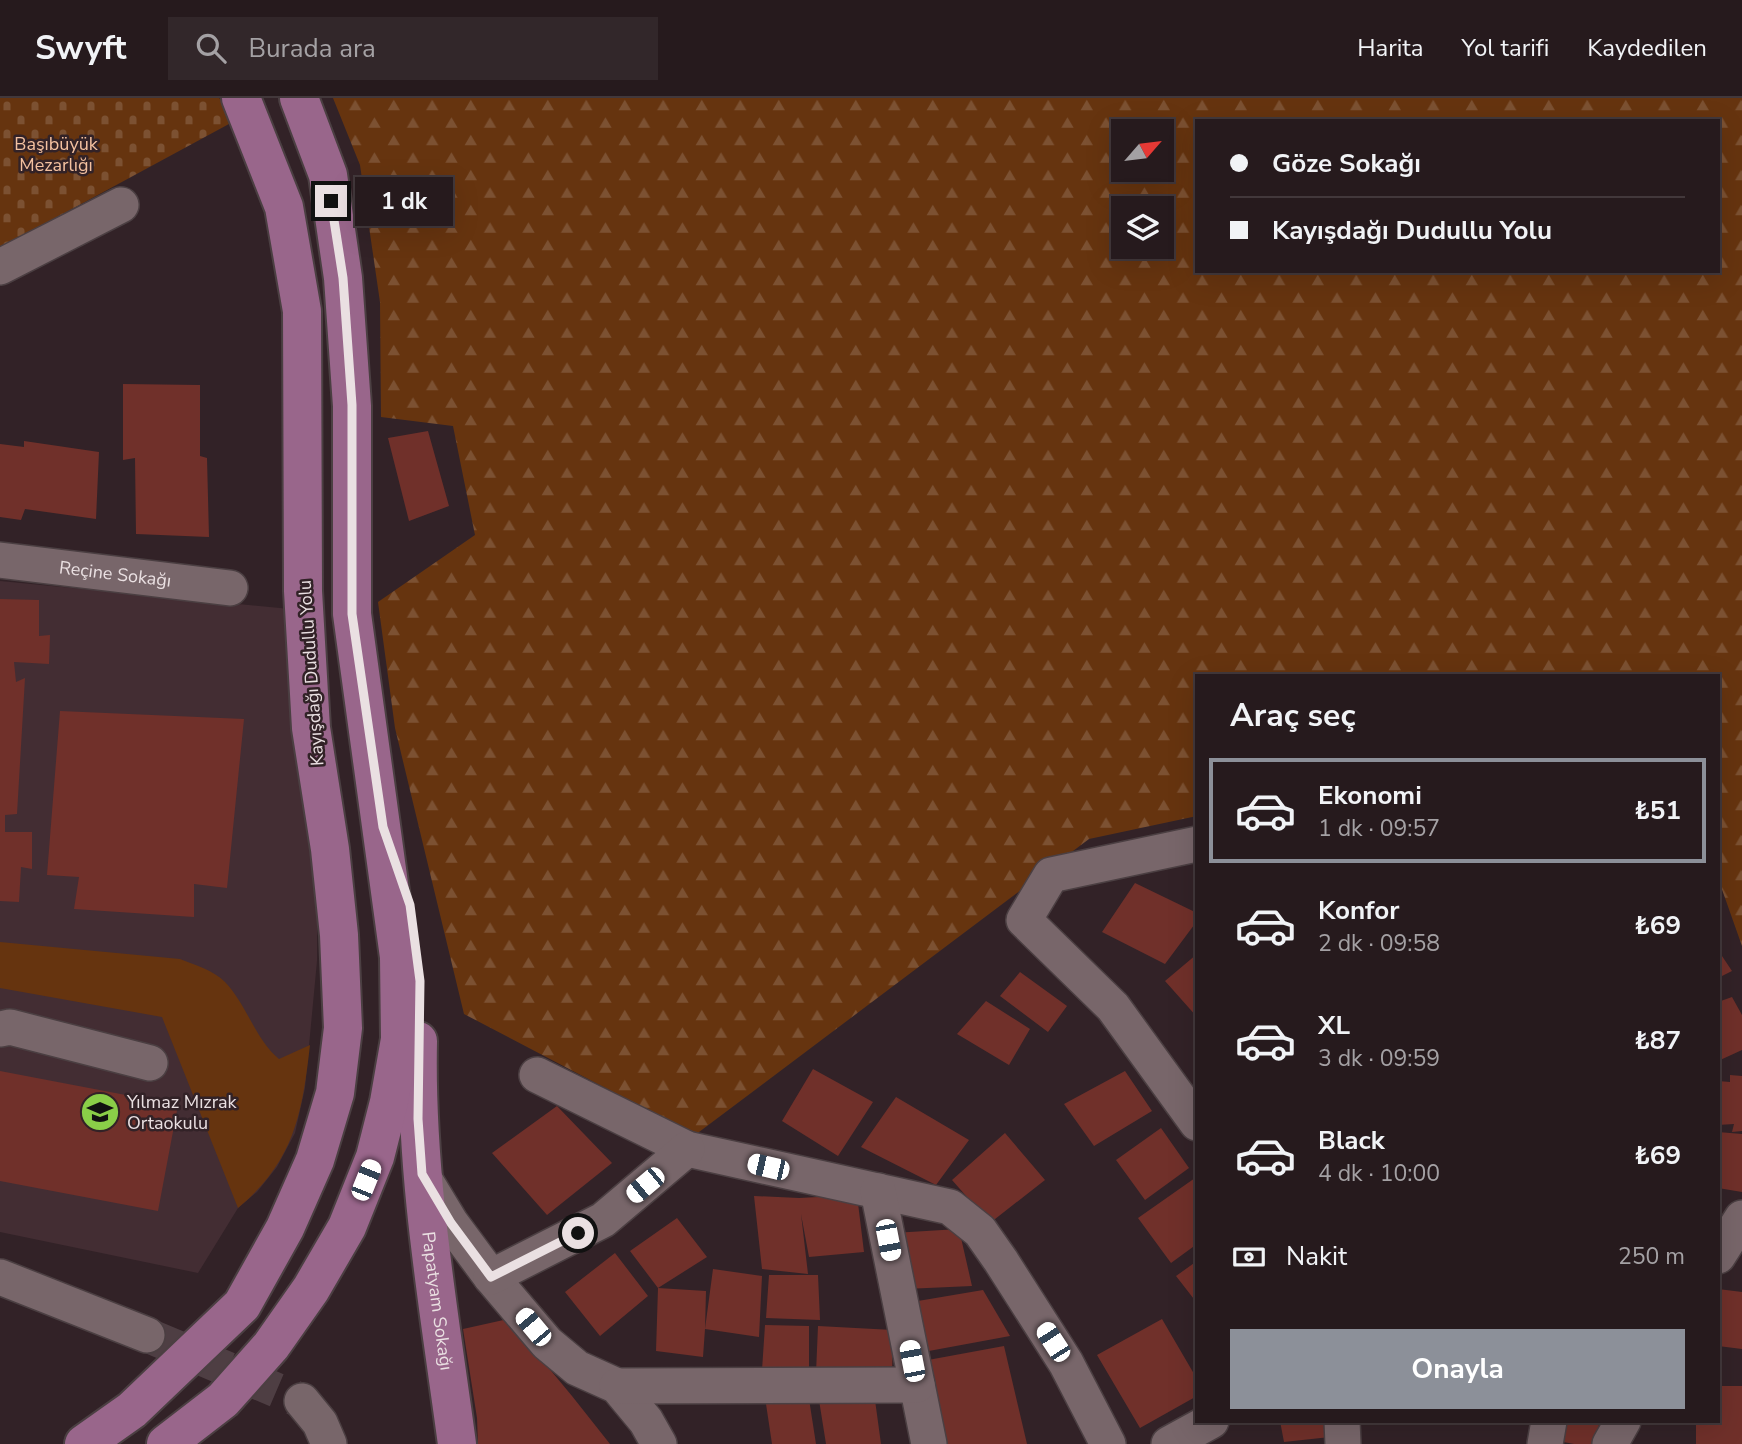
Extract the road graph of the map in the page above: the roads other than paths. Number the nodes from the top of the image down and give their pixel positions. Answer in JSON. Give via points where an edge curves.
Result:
{"nodes":[{"id":1,"x":299,"y":98,"type":"edge"},
{"id":2,"x":242,"y":103,"type":"edge"},
{"id":3,"x":121,"y":205,"type":"dead end"},
{"id":4,"x":0,"y":267,"type":"edge"},
{"id":5,"x":0,"y":560,"type":"edge"},
{"id":6,"x":230,"y":588,"type":"dead end"},
{"id":7,"x":383,"y":827,"type":"junction"},
{"id":8,"x":1195,"y":844,"type":"edge"},
{"id":9,"x":0,"y":1029,"type":"edge"},
{"id":10,"x":150,"y":1063,"type":"dead end"},
{"id":11,"x":537,"y":1075,"type":"dead end"},
{"id":12,"x":1195,"y":1120,"type":"edge"},
{"id":13,"x":687,"y":1149,"type":"junction"},
{"id":14,"x":422,"y":1174,"type":"junction"},
{"id":15,"x":878,"y":1191,"type":"junction"},
{"id":16,"x":1742,"y":1218,"type":"edge"},
{"id":17,"x":1720,"y":1253,"type":"edge"},
{"id":18,"x":0,"y":1277,"type":"edge"},
{"id":19,"x":491,"y":1277,"type":"junction"},
{"id":20,"x":147,"y":1335,"type":"tunnel mouth"},
{"id":21,"x":917,"y":1385,"type":"junction"},
{"id":22,"x":617,"y":1386,"type":"junction"},
{"id":23,"x":302,"y":1401,"type":"tunnel mouth"},
{"id":24,"x":1207,"y":1423,"type":"edge"},
{"id":25,"x":1342,"y":1423,"type":"edge"},
{"id":26,"x":1549,"y":1423,"type":"edge"},
{"id":27,"x":1622,"y":1423,"type":"edge"},
{"id":28,"x":84,"y":1444,"type":"edge"},
{"id":29,"x":166,"y":1444,"type":"edge"},
{"id":30,"x":329,"y":1444,"type":"edge"},
{"id":31,"x":457,"y":1444,"type":"edge"},
{"id":32,"x":659,"y":1444,"type":"edge"},
{"id":33,"x":929,"y":1444,"type":"edge"},
{"id":34,"x":1108,"y":1444,"type":"edge"},
{"id":35,"x":1169,"y":1444,"type":"edge"},
{"id":36,"x":1342,"y":1444,"type":"edge"},
{"id":37,"x":1545,"y":1444,"type":"edge"},
{"id":38,"x":1610,"y":1444,"type":"edge"}],
"edges":[{"from":1,"to":7,"type":"main road","via":[[328,175],[343,278],[352,405],[352,614]]},
{"from":2,"to":28,"type":"main road","name":"Kayışdağı Dudullu Yolu","via":[[284,207],[302,311],[303,591],[311,728],[330,849],[343,1028],[335,1093],[315,1160],[285,1228],[242,1305],[132,1410]]},
{"from":3,"to":4,"type":"street"},
{"from":5,"to":6,"type":"street","name":"Reçine Sokağı"},
{"from":7,"to":14,"type":"main road","name":"Papatyam Sokağı","via":[[410,905],[420,981]]},
{"from":7,"to":29,"type":"main road","via":[[399,957],[400,1039],[375,1157],[347,1227],[271,1346],[223,1400]]},
{"from":8,"to":12,"type":"street","via":[[1051,874],[1024,920],[1113,1007]]},
{"from":9,"to":10,"type":"street","via":[[10,1027]]},
{"from":11,"to":13,"type":"street"},
{"from":13,"to":15,"type":"street"},
{"from":13,"to":19,"type":"street","via":[[603,1220]]},
{"from":14,"to":19,"type":"street"},
{"from":14,"to":31,"type":"main road","name":"Papatyam Sokağı"},
{"from":15,"to":21,"type":"street"},
{"from":15,"to":34,"type":"street","via":[[950,1207],[980,1231],[1066,1363]]},
{"from":16,"to":17,"type":"street"},
{"from":18,"to":20,"type":"street"},
{"from":19,"to":22,"type":"street","via":[[547,1343],[578,1368]]},
{"from":21,"to":22,"type":"street"},
{"from":21,"to":33,"type":"street"},
{"from":22,"to":32,"type":"street"},
{"from":23,"to":30,"type":"street","via":[[320,1423]]},
{"from":24,"to":35,"type":"street"},
{"from":25,"to":36,"type":"street"},
{"from":26,"to":37,"type":"street"},
{"from":27,"to":38,"type":"street"}]}
